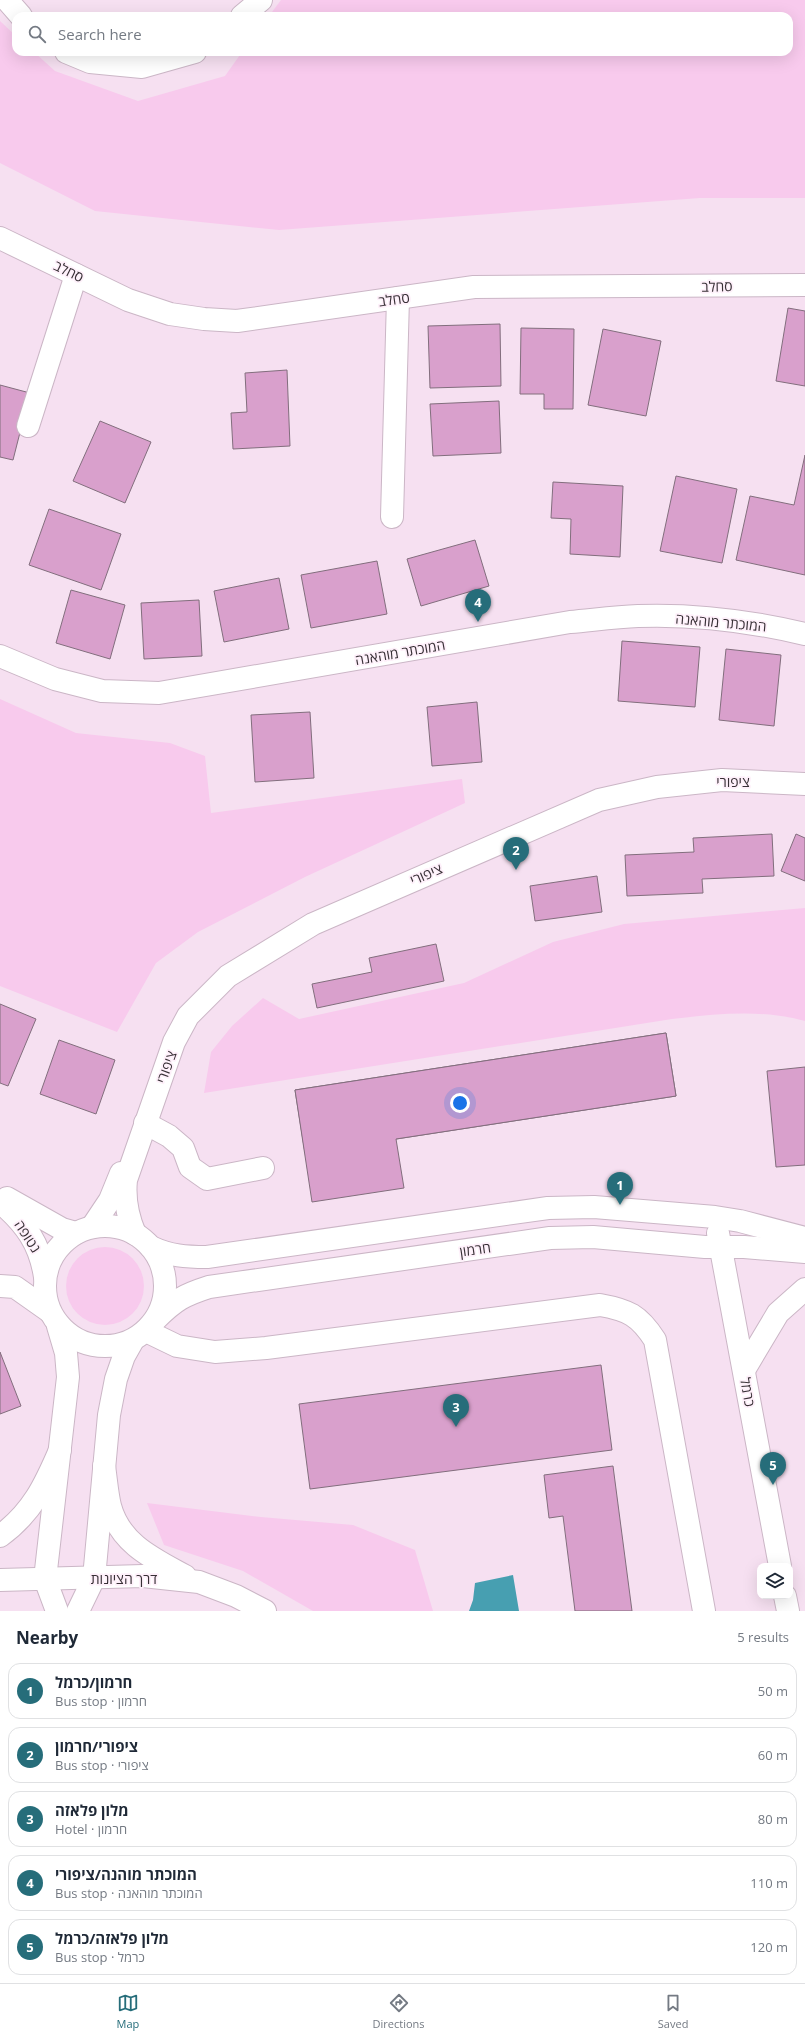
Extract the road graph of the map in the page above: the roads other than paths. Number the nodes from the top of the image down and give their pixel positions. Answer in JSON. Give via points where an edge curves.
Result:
{"nodes":[{"id":1,"x":7,"y":0,"type":"edge"},
{"id":2,"x":261,"y":0,"type":"edge"},
{"id":3,"x":18,"y":12,"type":"edge"},
{"id":4,"x":247,"y":12,"type":"edge"},
{"id":5,"x":76,"y":56,"type":"edge"},
{"id":6,"x":182,"y":56,"type":"edge"},
{"id":7,"x":0,"y":238,"type":"edge"},
{"id":8,"x":76,"y":275,"type":"junction"},
{"id":9,"x":805,"y":285,"type":"edge"},
{"id":10,"x":398,"y":298,"type":"junction"},
{"id":11,"x":28,"y":426,"type":"dead end"},
{"id":12,"x":392,"y":517,"type":"dead end"},
{"id":13,"x":805,"y":634,"type":"edge"},
{"id":14,"x":0,"y":656,"type":"edge"},
{"id":15,"x":805,"y":784,"type":"edge"},
{"id":16,"x":146,"y":1123,"type":"junction"},
{"id":17,"x":263,"y":1168,"type":"dead end"},
{"id":18,"x":0,"y":1194,"type":"edge"},
{"id":19,"x":0,"y":1202,"type":"edge"},
{"id":20,"x":715,"y":1217,"type":"junction"},
{"id":21,"x":84,"y":1230,"type":"junction"},
{"id":22,"x":805,"y":1238,"type":"edge"},
{"id":23,"x":143,"y":1240,"type":"junction"},
{"id":24,"x":721,"y":1247,"type":"junction"},
{"id":25,"x":805,"y":1252,"type":"edge"},
{"id":26,"x":45,"y":1277,"type":"junction"},
{"id":27,"x":0,"y":1286,"type":"edge"},
{"id":28,"x":805,"y":1289,"type":"edge"},
{"id":29,"x":54,"y":1319,"type":"junction"},
{"id":30,"x":145,"y":1330,"type":"junction"},
{"id":31,"x":744,"y":1370,"type":"junction"},
{"id":32,"x":60,"y":1450,"type":"junction"},
{"id":33,"x":104,"y":1466,"type":"junction"},
{"id":34,"x":0,"y":1536,"type":"edge"},
{"id":35,"x":779,"y":1563,"type":"edge"},
{"id":36,"x":94,"y":1578,"type":"junction"},
{"id":37,"x":45,"y":1579,"type":"junction"},
{"id":38,"x":0,"y":1580,"type":"edge"},
{"id":39,"x":199,"y":1582,"type":"junction"},
{"id":40,"x":786,"y":1599,"type":"edge"},
{"id":41,"x":57,"y":1611,"type":"edge"},
{"id":42,"x":78,"y":1611,"type":"edge"},
{"id":43,"x":265,"y":1611,"type":"edge"},
{"id":44,"x":704,"y":1611,"type":"edge"},
{"id":45,"x":788,"y":1611,"type":"edge"}],
"edges":[{"from":1,"to":3,"type":"main road"},
{"from":2,"to":4,"type":"main road"},
{"from":5,"to":6,"type":"main road","via":[[90,62],[142,67]]},
{"from":7,"to":8,"type":"main road","name":"סחלב"},
{"from":8,"to":10,"type":"main road","name":"סחלב","via":[[128,300],[170,314],[204,319],[237,321]]},
{"from":8,"to":11,"type":"main road"},
{"from":9,"to":10,"type":"main road","name":"סחלב","via":[[474,287]]},
{"from":10,"to":12,"type":"main road"},
{"from":13,"to":14,"type":"main road","name":"המוכתר מוהאנה","via":[[765,624],[695,617],[638,616],[570,622],[159,693],[102,691],[55,679]]},
{"from":15,"to":16,"type":"main road","name":"ציפורי","via":[[722,780],[657,787],[599,800],[313,924],[228,976],[188,1016],[174,1042]]},
{"from":16,"to":17,"type":"main road","via":[[169,1136],[183,1148],[190,1167],[207,1179]]},
{"from":16,"to":21,"type":"main road","name":"ציפורי","via":[[110,1200]]},
{"from":16,"to":23,"type":"main road","name":"ציפורי","via":[[126,1180],[124,1197],[129,1219]]},
{"from":18,"to":21,"type":"main road","name":"נטופה","via":[[62,1230]]},
{"from":19,"to":26,"type":"main road","name":"נטופה","via":[[14,1214],[31,1236],[42,1256]]},
{"from":20,"to":22,"type":"main road"},
{"from":20,"to":23,"type":"main road","via":[[594,1207],[548,1208],[207,1257],[182,1258],[163,1253]]},
{"from":20,"to":24,"type":"main road","name":"כרמל"},
{"from":21,"to":23,"type":"main road","via":[[106,1226],[121,1228]]},
{"from":21,"to":26,"type":"main road","via":[[61,1244],[50,1259]]},
{"from":23,"to":30,"type":"main road","via":[[161,1263],[165,1282],[164,1301]]},
{"from":24,"to":25,"type":"main road","name":"חרמון","via":[[744,1246]]},
{"from":24,"to":30,"type":"main road","name":"חרמון","via":[[593,1237],[550,1238],[209,1287],[172,1303]]},
{"from":24,"to":31,"type":"main road","name":"כרמל"},
{"from":26,"to":29,"type":"main road","via":[[44,1294]]},
{"from":27,"to":29,"type":"main road","via":[[15,1287]]},
{"from":28,"to":31,"type":"main road","via":[[778,1313]]},
{"from":29,"to":30,"type":"main road","via":[[74,1339],[93,1346],[114,1346]]},
{"from":29,"to":32,"type":"main road","via":[[66,1353],[68,1377]]},
{"from":30,"to":33,"type":"main road","via":[[124,1356],[116,1379],[109,1415]]},
{"from":30,"to":44,"type":"main road","via":[[177,1346],[215,1352],[266,1348],[600,1305],[623,1309],[645,1323],[655,1340]]},
{"from":31,"to":35,"type":"main road","name":"כרמל"},
{"from":32,"to":34,"type":"main road","via":[[44,1487],[25,1514]]},
{"from":32,"to":37,"type":"main road"},
{"from":33,"to":36,"type":"main road"},
{"from":33,"to":39,"type":"main road","via":[[110,1507],[120,1531],[150,1557]]},
{"from":36,"to":37,"type":"main road","name":"דרך הציונות"},
{"from":36,"to":39,"type":"main road","name":"דרך הציונות","via":[[143,1576]]},
{"from":36,"to":42,"type":"main road"},
{"from":37,"to":38,"type":"main road","name":"דרך הציונות"},
{"from":37,"to":41,"type":"main road"},
{"from":39,"to":43,"type":"main road","name":"דרך הציונות","via":[[236,1596]]},
{"from":40,"to":45,"type":"main road"}]}
